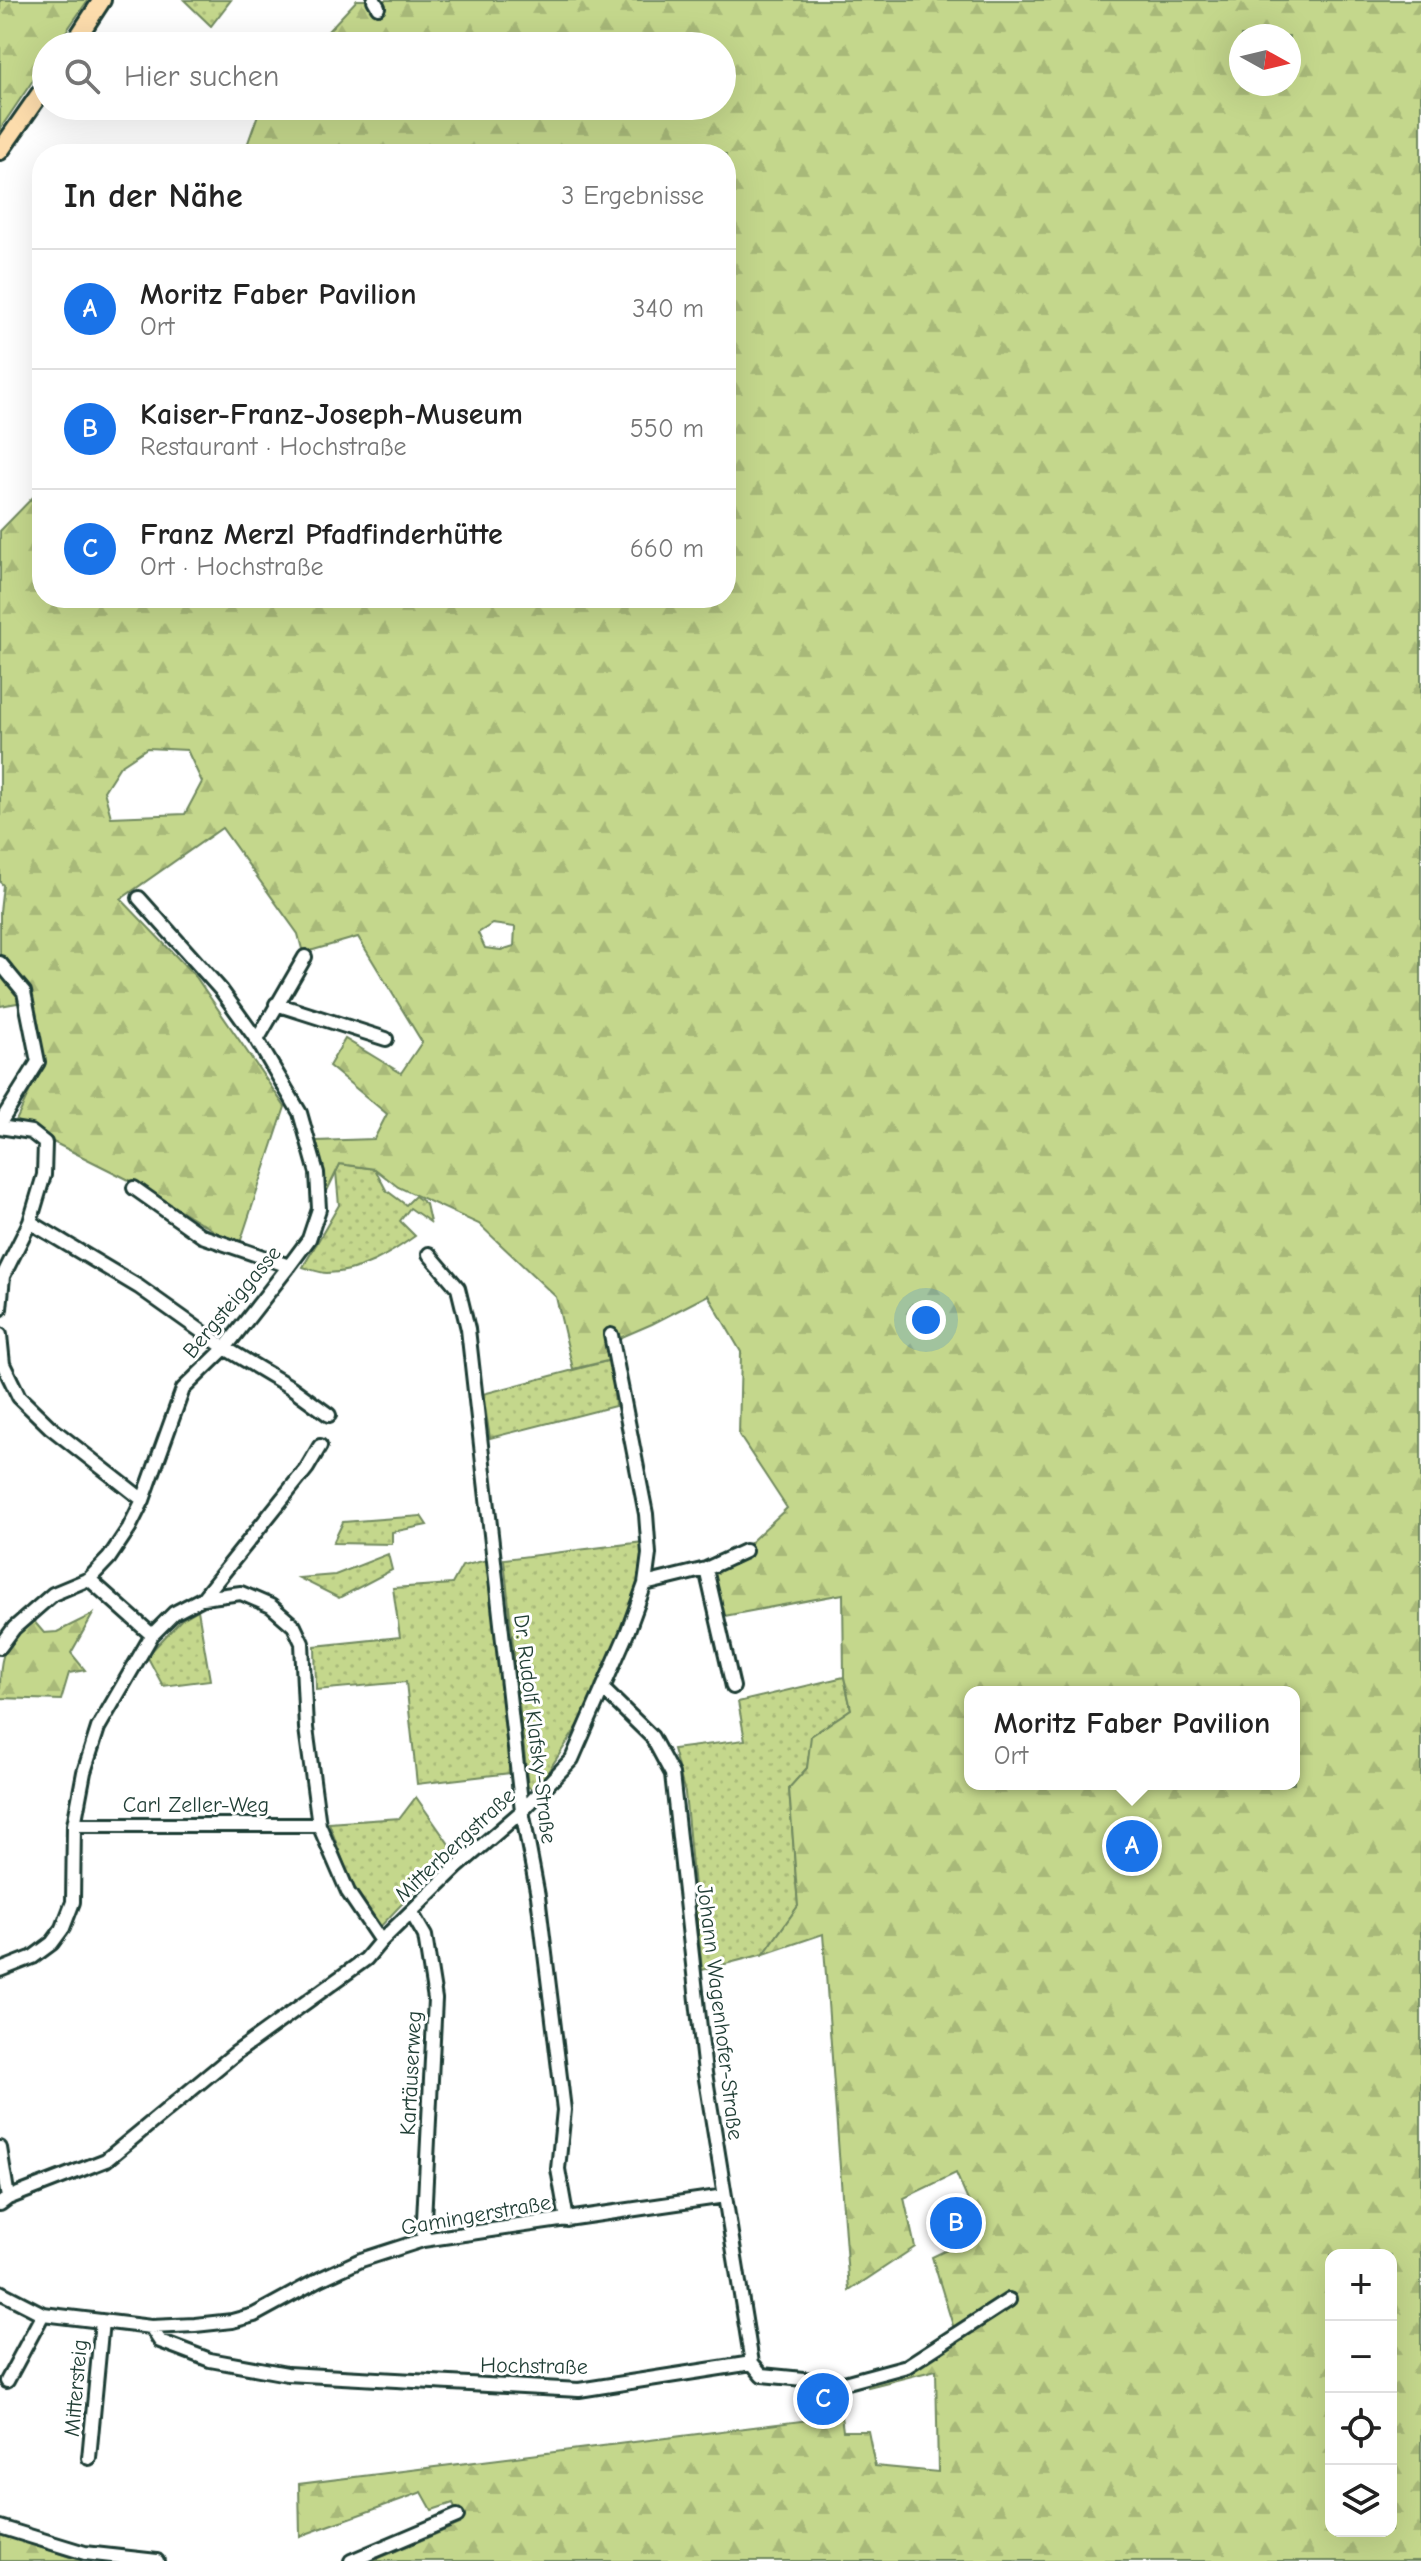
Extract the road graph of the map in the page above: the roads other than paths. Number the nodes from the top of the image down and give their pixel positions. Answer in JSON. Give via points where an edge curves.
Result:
{"nodes":[{"id":1,"x":102,"y":0,"type":"edge"},
{"id":2,"x":81,"y":32,"type":"edge"},
{"id":3,"x":32,"y":105,"type":"edge"},
{"id":4,"x":0,"y":151,"type":"edge"},
{"id":5,"x":139,"y":898,"type":"dead end"},
{"id":6,"x":305,"y":957,"type":"dead end"},
{"id":7,"x":0,"y":963,"type":"edge"},
{"id":8,"x":276,"y":1004,"type":"junction"},
{"id":9,"x":386,"y":1039,"type":"dead end"},
{"id":10,"x":257,"y":1040,"type":"junction"},
{"id":11,"x":0,"y":1125,"type":"edge"},
{"id":12,"x":134,"y":1188,"type":"dead end"},
{"id":13,"x":30,"y":1222,"type":"junction"},
{"id":14,"x":429,"y":1254,"type":"dead end"},
{"id":15,"x":289,"y":1266,"type":"junction"},
{"id":16,"x":0,"y":1309,"type":"edge"},
{"id":17,"x":0,"y":1335,"type":"edge"},
{"id":18,"x":611,"y":1335,"type":"dead end"},
{"id":19,"x":225,"y":1348,"type":"junction"},
{"id":20,"x":329,"y":1415,"type":"dead end"},
{"id":21,"x":320,"y":1446,"type":"dead end"},
{"id":22,"x":143,"y":1500,"type":"junction"},
{"id":23,"x":745,"y":1551,"type":"dead end"},
{"id":24,"x":706,"y":1569,"type":"junction"},
{"id":25,"x":89,"y":1579,"type":"junction"},
{"id":26,"x":645,"y":1584,"type":"junction"},
{"id":27,"x":203,"y":1598,"type":"junction"},
{"id":28,"x":152,"y":1635,"type":"junction"},
{"id":29,"x":0,"y":1647,"type":"edge"},
{"id":30,"x":733,"y":1687,"type":"dead end"},
{"id":31,"x":603,"y":1689,"type":"junction"},
{"id":32,"x":522,"y":1811,"type":"junction"},
{"id":33,"x":74,"y":1825,"type":"junction"},
{"id":34,"x":319,"y":1825,"type":"junction"},
{"id":35,"x":411,"y":1912,"type":"junction"},
{"id":36,"x":381,"y":1941,"type":"junction"},
{"id":37,"x":0,"y":1970,"type":"edge"},
{"id":38,"x":0,"y":2148,"type":"edge"},
{"id":39,"x":725,"y":2196,"type":"junction"},
{"id":40,"x":4,"y":2201,"type":"edge"},
{"id":41,"x":567,"y":2220,"type":"junction"},
{"id":42,"x":423,"y":2240,"type":"junction"},
{"id":43,"x":0,"y":2292,"type":"edge"},
{"id":44,"x":1009,"y":2300,"type":"dead end"},
{"id":45,"x":43,"y":2314,"type":"junction"},
{"id":46,"x":102,"y":2321,"type":"junction"},
{"id":47,"x":151,"y":2327,"type":"junction"},
{"id":48,"x":752,"y":2363,"type":"junction"},
{"id":49,"x":7,"y":2381,"type":"dead end"},
{"id":50,"x":89,"y":2458,"type":"dead end"},
{"id":51,"x":457,"y":2516,"type":"dead end"},
{"id":52,"x":0,"y":2527,"type":"edge"},
{"id":53,"x":157,"y":2561,"type":"edge"},
{"id":54,"x":351,"y":2561,"type":"edge"}],
"edges":[{"from":1,"to":2,"type":"main road"},
{"from":3,"to":4,"type":"main road"},
{"from":5,"to":10,"type":"street","name":"Bergsteiggasse","via":[[221,990]]},
{"from":6,"to":8,"type":"street"},
{"from":7,"to":11,"type":"street","via":[[24,992],[38,1062]]},
{"from":8,"to":9,"type":"street"},
{"from":8,"to":10,"type":"street"},
{"from":10,"to":15,"type":"street","name":"Bergsteiggasse","via":[[300,1113],[317,1173],[319,1209],[309,1239]]},
{"from":11,"to":13,"type":"street","via":[[31,1132],[45,1143],[44,1175]]},
{"from":12,"to":15,"type":"street","via":[[202,1236]]},
{"from":13,"to":16,"type":"street","via":[[3,1276]]},
{"from":13,"to":19,"type":"street","via":[[139,1287]]},
{"from":14,"to":32,"type":"street","name":"Dr. Rudolf Klafsky-Straße","via":[[458,1288],[468,1329]]},
{"from":15,"to":19,"type":"street","name":"Bergsteiggasse"},
{"from":17,"to":22,"type":"street","via":[[3,1364],[19,1397]]},
{"from":18,"to":26,"type":"street","name":"Mitterbergstraße","via":[[646,1514]]},
{"from":19,"to":20,"type":"street"},
{"from":19,"to":22,"type":"street","name":"Bergsteiggasse","via":[[183,1389]]},
{"from":21,"to":27,"type":"street"},
{"from":22,"to":25,"type":"street","name":"Bergsteiggasse","via":[[109,1558]]},
{"from":23,"to":24,"type":"street"},
{"from":24,"to":26,"type":"street"},
{"from":24,"to":30,"type":"street"},
{"from":25,"to":28,"type":"street"},
{"from":25,"to":29,"type":"street","name":"Bergsteiggasse","via":[[53,1594]]},
{"from":26,"to":31,"type":"street","name":"Mitterbergstraße"},
{"from":27,"to":28,"type":"street","via":[[174,1613]]},
{"from":27,"to":34,"type":"street","via":[[241,1593],[271,1606],[294,1626],[302,1643]]},
{"from":28,"to":33,"type":"street","via":[[98,1728]]},
{"from":31,"to":32,"type":"street","name":"Mitterbergstraße","via":[[572,1759]]},
{"from":31,"to":39,"type":"street","name":"Johann Wagenhofer-Straße","via":[[652,1737],[672,1774],[705,2073]]},
{"from":32,"to":35,"type":"street","name":"Mitterbergstraße"},
{"from":32,"to":41,"type":"street","name":"Dr. Rudolf Klafsky-Straße","via":[[538,1896],[564,2110],[558,2169]]},
{"from":33,"to":34,"type":"street","name":"Carl Zeller-Weg"},
{"from":33,"to":37,"type":"street","via":[[73,1902],[63,1928],[33,1957]]},
{"from":34,"to":36,"type":"street","via":[[348,1892]]},
{"from":35,"to":36,"type":"street","name":"Mitterbergstraße"},
{"from":35,"to":42,"type":"street","name":"Kartäuserweg","via":[[425,1936],[435,1999]]},
{"from":36,"to":40,"type":"street","name":"Mitterbergstraße","via":[[366,1959],[237,2052],[106,2160]]},
{"from":38,"to":40,"type":"street"},
{"from":39,"to":41,"type":"street","name":"Gamingerstraße"},
{"from":39,"to":48,"type":"street","name":"Johann Wagenhofer-Straße"},
{"from":41,"to":42,"type":"street","name":"Gamingerstraße"},
{"from":42,"to":47,"type":"street","name":"Gamingerstraße","via":[[361,2260],[254,2315]]},
{"from":43,"to":45,"type":"street","name":"Hochstraße"},
{"from":44,"to":48,"type":"street","via":[[907,2366],[844,2383],[762,2375]]},
{"from":45,"to":46,"type":"street","name":"Hochstraße"},
{"from":45,"to":49,"type":"street"},
{"from":46,"to":47,"type":"street","name":"Hochstraße"},
{"from":46,"to":50,"type":"street","name":"Mittersteig"},
{"from":47,"to":48,"type":"street","name":"Hochstraße","via":[[160,2341],[210,2360],[287,2374],[579,2390]]},
{"from":51,"to":54,"type":"street"},
{"from":52,"to":53,"type":"street","via":[[85,2553]]}]}
